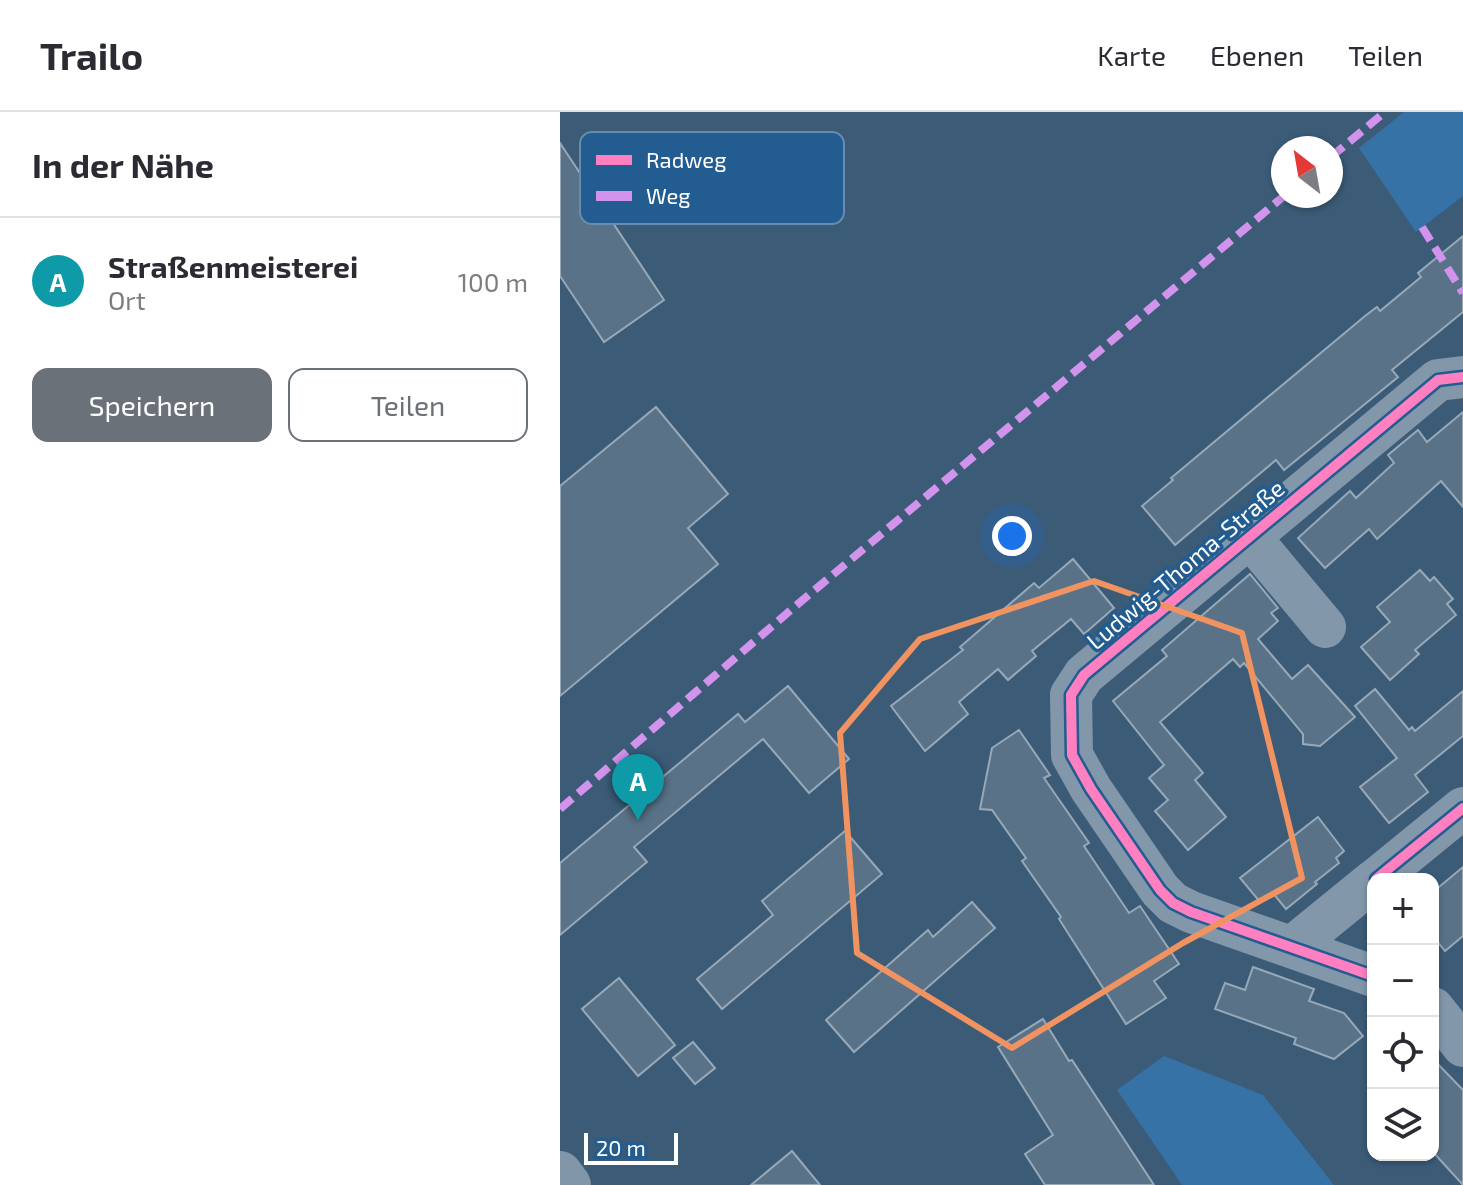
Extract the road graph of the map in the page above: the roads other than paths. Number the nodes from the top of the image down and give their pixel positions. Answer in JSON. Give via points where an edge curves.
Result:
{"nodes":[{"id":1,"x":1463,"y":377,"type":"edge"},
{"id":2,"x":1250,"y":537,"type":"junction"},
{"id":3,"x":1325,"y":627,"type":"dead end"},
{"id":4,"x":1463,"y":808,"type":"edge"},
{"id":5,"x":1383,"y":873,"type":"edge"},
{"id":6,"x":1367,"y":886,"type":"edge"},
{"id":7,"x":1292,"y":947,"type":"junction"},
{"id":8,"x":1367,"y":974,"type":"edge"},
{"id":9,"x":1439,"y":1016,"type":"edge"},
{"id":10,"x":1463,"y":1046,"type":"edge"},
{"id":11,"x":560,"y":1173,"type":"edge"},
{"id":12,"x":569,"y":1185,"type":"edge"}],
"edges":[{"from":1,"to":2,"type":"street","name":"Ludwig-Thoma-Straße","via":[[1438,380]]},
{"from":2,"to":3,"type":"street"},
{"from":2,"to":7,"type":"street","name":"Ludwig-Thoma-Straße","via":[[1084,675],[1071,695],[1072,755],[1173,903]]},
{"from":4,"to":5,"type":"street"},
{"from":6,"to":7,"type":"street"},
{"from":7,"to":8,"type":"street","name":"Ludwig-Thoma-Straße"},
{"from":9,"to":10,"type":"street"},
{"from":11,"to":12,"type":"main road"}]}
